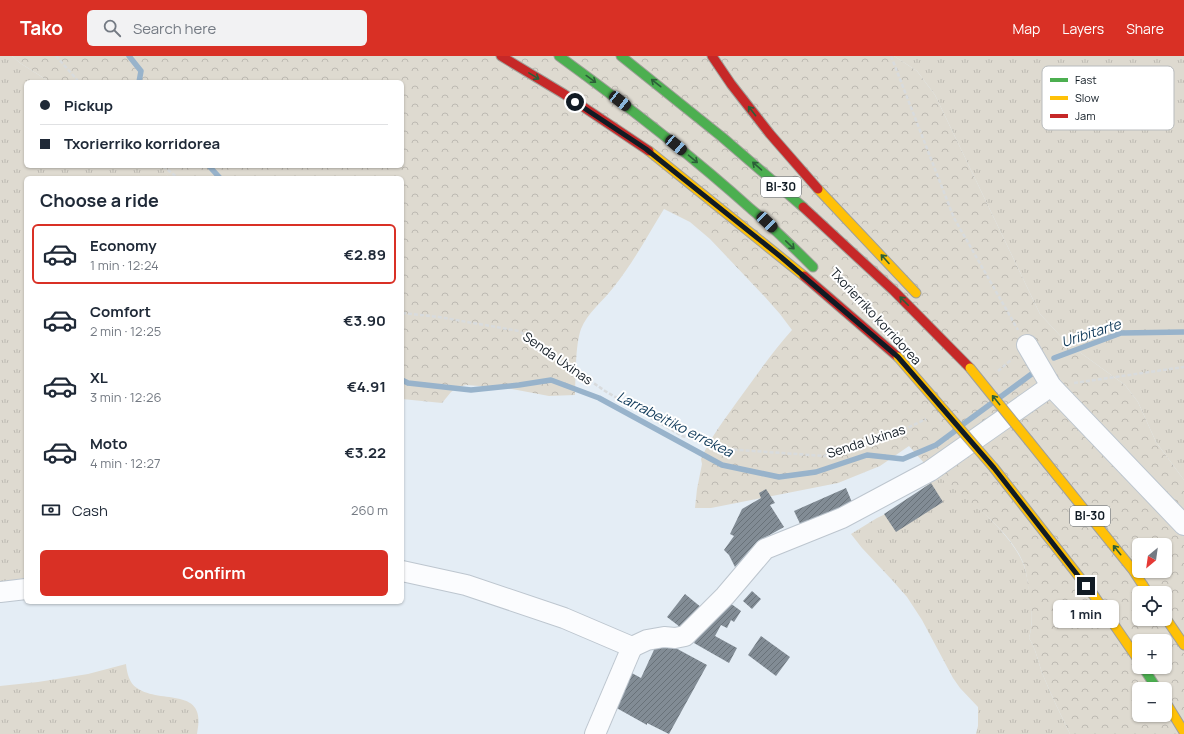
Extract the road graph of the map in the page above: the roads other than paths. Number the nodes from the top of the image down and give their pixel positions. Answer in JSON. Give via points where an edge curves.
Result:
{"nodes":[{"id":1,"x":500,"y":56,"type":"edge"},
{"id":2,"x":559,"y":56,"type":"edge"},
{"id":3,"x":621,"y":56,"type":"edge"},
{"id":4,"x":712,"y":56,"type":"edge"},
{"id":5,"x":820,"y":274,"type":"dead end"},
{"id":6,"x":841,"y":296,"type":"dead end"},
{"id":7,"x":920,"y":297,"type":"dead end"},
{"id":8,"x":947,"y":332,"type":"dead end"},
{"id":9,"x":1027,"y":345,"type":"road end"},
{"id":10,"x":898,"y":357,"type":"junction"},
{"id":11,"x":970,"y":368,"type":"junction"},
{"id":12,"x":1051,"y":386,"type":"junction"},
{"id":13,"x":1184,"y":525,"type":"edge"},
{"id":14,"x":404,"y":571,"type":"edge"},
{"id":15,"x":1143,"y":586,"type":"edge"},
{"id":16,"x":24,"y":589,"type":"edge"},
{"id":17,"x":0,"y":592,"type":"edge"},
{"id":18,"x":1171,"y":626,"type":"edge"},
{"id":19,"x":1184,"y":645,"type":"edge"},
{"id":20,"x":632,"y":647,"type":"junction"},
{"id":21,"x":1132,"y":651,"type":"edge"},
{"id":22,"x":1172,"y":712,"type":"edge"},
{"id":23,"x":1184,"y":732,"type":"edge"},
{"id":24,"x":594,"y":734,"type":"edge"}],
"edges":[{"from":1,"to":10,"type":"highway","one_way":true,"via":[[564,94],[646,149],[781,257]]},
{"from":2,"to":5,"type":"highway","name":"Txorierriko korridorea","number":"BI-30","one_way":true,"via":[[665,136],[732,191]]},
{"from":11,"to":3,"type":"highway","name":"Txorierriko korridorea","number":"BI-30","one_way":true,"via":[[821,222],[690,109]]},
{"from":7,"to":4,"type":"highway","one_way":true,"via":[[765,128]]},
{"from":6,"to":10,"type":"highway","name":"Txorierriko korridorea"},
{"from":8,"to":11,"type":"highway"},
{"from":9,"to":12,"type":"street"},
{"from":10,"to":21,"type":"highway","name":"Txorierriko korridorea","bridge":true,"via":[[994,468],[1095,597]]},
{"from":15,"to":11,"type":"highway","name":"Txorierriko korridorea","number":"BI-30","one_way":true,"bridge":true},
{"from":12,"to":13,"type":"street"},
{"from":12,"to":20,"type":"street","via":[[930,471],[842,518],[765,549],[725,596],[685,636],[647,640]]},
{"from":14,"to":20,"type":"street","via":[[466,585],[564,618]]},
{"from":16,"to":17,"type":"street"},
{"from":18,"to":19,"type":"highway"},
{"from":20,"to":24,"type":"street"},
{"from":22,"to":23,"type":"highway"}]}
